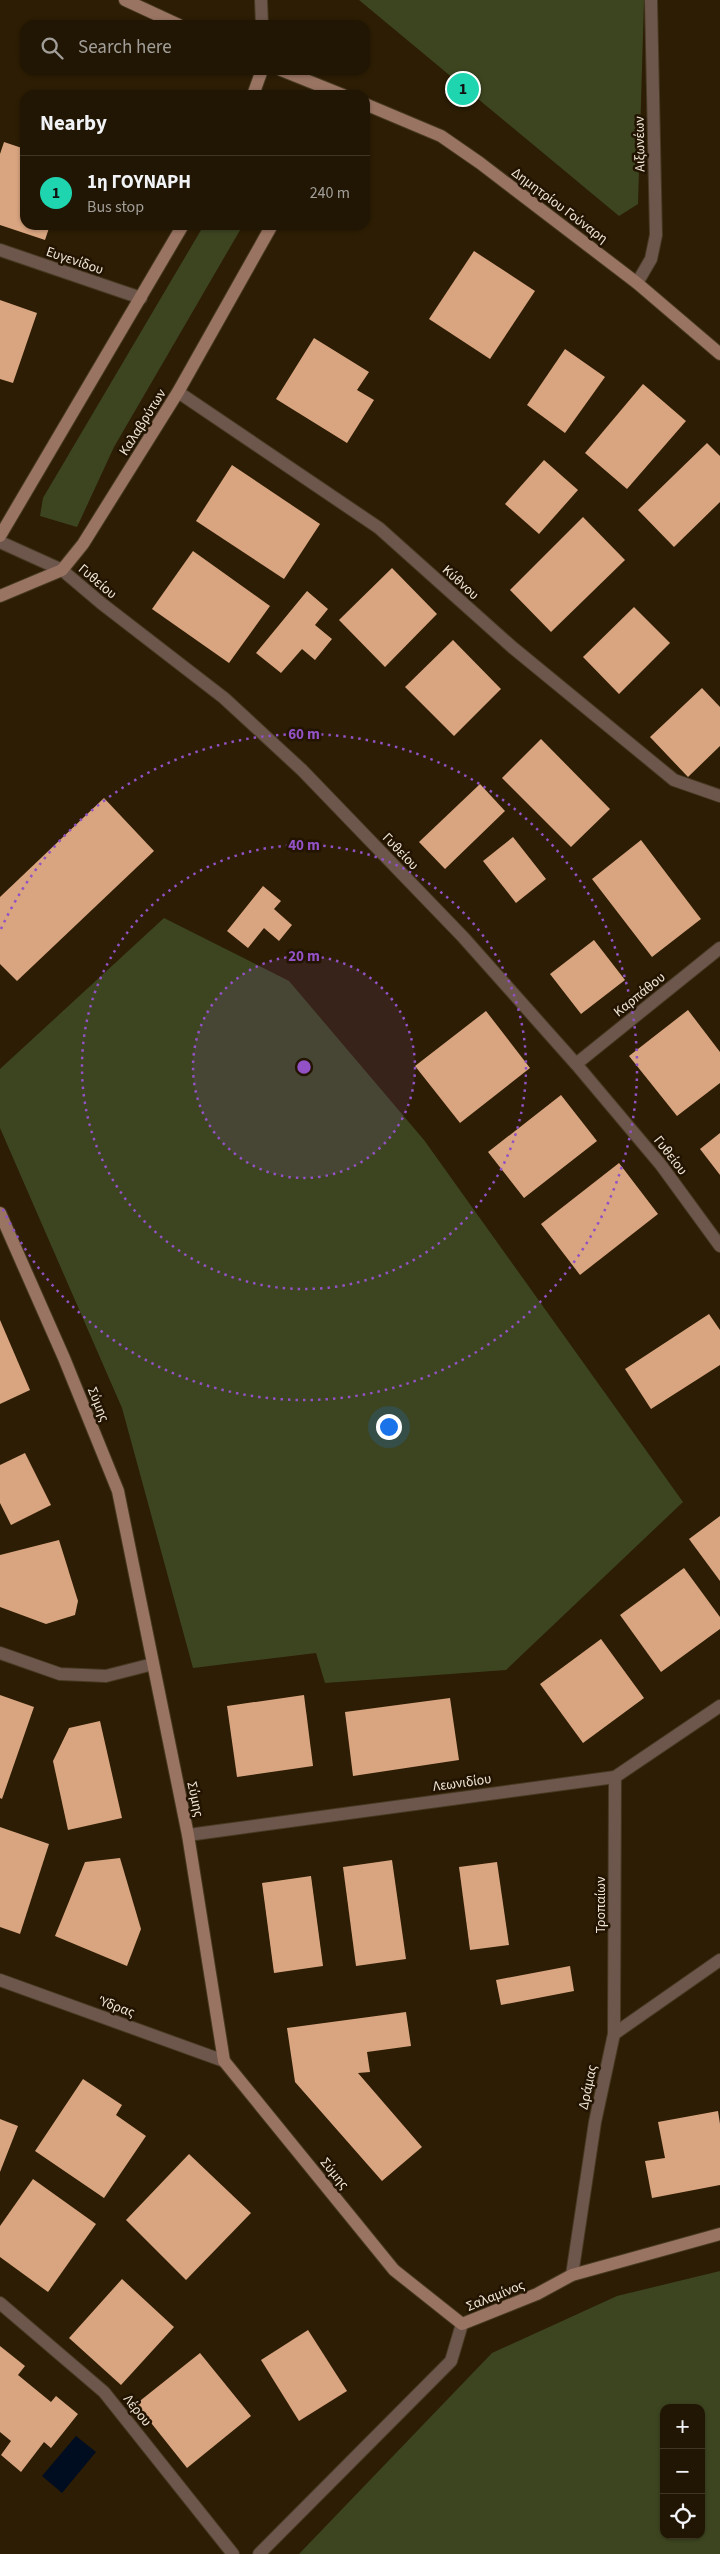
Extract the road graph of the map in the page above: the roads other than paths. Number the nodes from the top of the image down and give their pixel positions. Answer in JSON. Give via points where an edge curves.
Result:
{"nodes":[{"id":1,"x":125,"y":0,"type":"edge"},
{"id":2,"x":261,"y":0,"type":"edge"},
{"id":3,"x":651,"y":0,"type":"edge"},
{"id":4,"x":168,"y":20,"type":"edge"},
{"id":5,"x":262,"y":20,"type":"edge"},
{"id":6,"x":260,"y":75,"type":"edge"},
{"id":7,"x":293,"y":75,"type":"edge"},
{"id":8,"x":255,"y":90,"type":"edge"},
{"id":9,"x":331,"y":90,"type":"edge"},
{"id":10,"x":371,"y":106,"type":"edge"},
{"id":11,"x":179,"y":230,"type":"edge"},
{"id":12,"x":269,"y":230,"type":"edge"},
{"id":13,"x":0,"y":250,"type":"edge"},
{"id":14,"x":637,"y":283,"type":"junction"},
{"id":15,"x":141,"y":298,"type":"junction"},
{"id":16,"x":720,"y":354,"type":"edge"},
{"id":17,"x":178,"y":392,"type":"junction"},
{"id":18,"x":0,"y":536,"type":"edge"},
{"id":19,"x":0,"y":542,"type":"edge"},
{"id":20,"x":62,"y":570,"type":"junction"},
{"id":21,"x":0,"y":596,"type":"edge"},
{"id":22,"x":720,"y":796,"type":"edge"},
{"id":23,"x":720,"y":948,"type":"edge"},
{"id":24,"x":576,"y":1064,"type":"junction"},
{"id":25,"x":0,"y":1213,"type":"edge"},
{"id":26,"x":720,"y":1246,"type":"edge"},
{"id":27,"x":0,"y":1653,"type":"edge"},
{"id":28,"x":153,"y":1664,"type":"junction"},
{"id":29,"x":720,"y":1706,"type":"edge"},
{"id":30,"x":616,"y":1777,"type":"junction"},
{"id":31,"x":188,"y":1835,"type":"junction"},
{"id":32,"x":720,"y":1960,"type":"edge"},
{"id":33,"x":0,"y":1980,"type":"edge"},
{"id":34,"x":614,"y":2034,"type":"junction"},
{"id":35,"x":224,"y":2061,"type":"junction"},
{"id":36,"x":720,"y":2234,"type":"edge"},
{"id":37,"x":572,"y":2275,"type":"junction"},
{"id":38,"x":0,"y":2303,"type":"edge"},
{"id":39,"x":462,"y":2324,"type":"junction"},
{"id":40,"x":233,"y":2554,"type":"edge"},
{"id":41,"x":259,"y":2554,"type":"edge"}],
"edges":[{"from":1,"to":4,"type":"street"},
{"from":2,"to":5,"type":"street"},
{"from":3,"to":14,"type":"street","name":"Αιξωνέων","via":[[656,235],[651,259]]},
{"from":6,"to":8,"type":"street"},
{"from":7,"to":9,"type":"street"},
{"from":10,"to":14,"type":"street","name":"Δημητρίου Γούναρη","via":[[441,136]]},
{"from":11,"to":15,"type":"street"},
{"from":12,"to":17,"type":"street","name":"Καλαβρύτων"},
{"from":13,"to":15,"type":"street","name":"Ευγενίδου"},
{"from":14,"to":16,"type":"street","name":"Δημητρίου Γούναρη"},
{"from":15,"to":18,"type":"street"},
{"from":17,"to":20,"type":"street","name":"Καλαβρύτων","via":[[84,544]]},
{"from":17,"to":22,"type":"street","name":"Κύθνου","via":[[379,528],[512,647],[674,780]]},
{"from":19,"to":20,"type":"street","name":"Γυθείου"},
{"from":20,"to":21,"type":"street","name":"Καλαβρύτων"},
{"from":20,"to":24,"type":"street","name":"Γυθείου","via":[[224,698],[302,770],[462,937]]},
{"from":23,"to":24,"type":"street","name":"Καρπάθου"},
{"from":24,"to":26,"type":"street","name":"Γυθείου","via":[[661,1165]]},
{"from":25,"to":28,"type":"street","name":"Σύμης","via":[[118,1491]]},
{"from":27,"to":28,"type":"street","via":[[60,1674],[106,1676]]},
{"from":28,"to":31,"type":"street","name":"Σύμης"},
{"from":29,"to":30,"type":"street","name":"Λεωνιδίου"},
{"from":30,"to":31,"type":"street","name":"Λεωνιδίου"},
{"from":30,"to":34,"type":"street","name":"Τροπαίων"},
{"from":31,"to":35,"type":"street","name":"Σύμης"},
{"from":32,"to":34,"type":"street"},
{"from":33,"to":35,"type":"street","name":"Ύδρας"},
{"from":34,"to":37,"type":"street","name":"Δράμας","via":[[595,2122]]},
{"from":35,"to":39,"type":"street","name":"Σύμης","via":[[394,2270]]},
{"from":36,"to":37,"type":"street","name":"Σαλαμίνος"},
{"from":37,"to":39,"type":"street","name":"Σαλαμίνος","via":[[537,2294]]},
{"from":38,"to":40,"type":"street","name":"Λέρου","via":[[104,2392]]},
{"from":39,"to":41,"type":"street","name":"Σαλαμίνος","via":[[451,2361]]}]}
